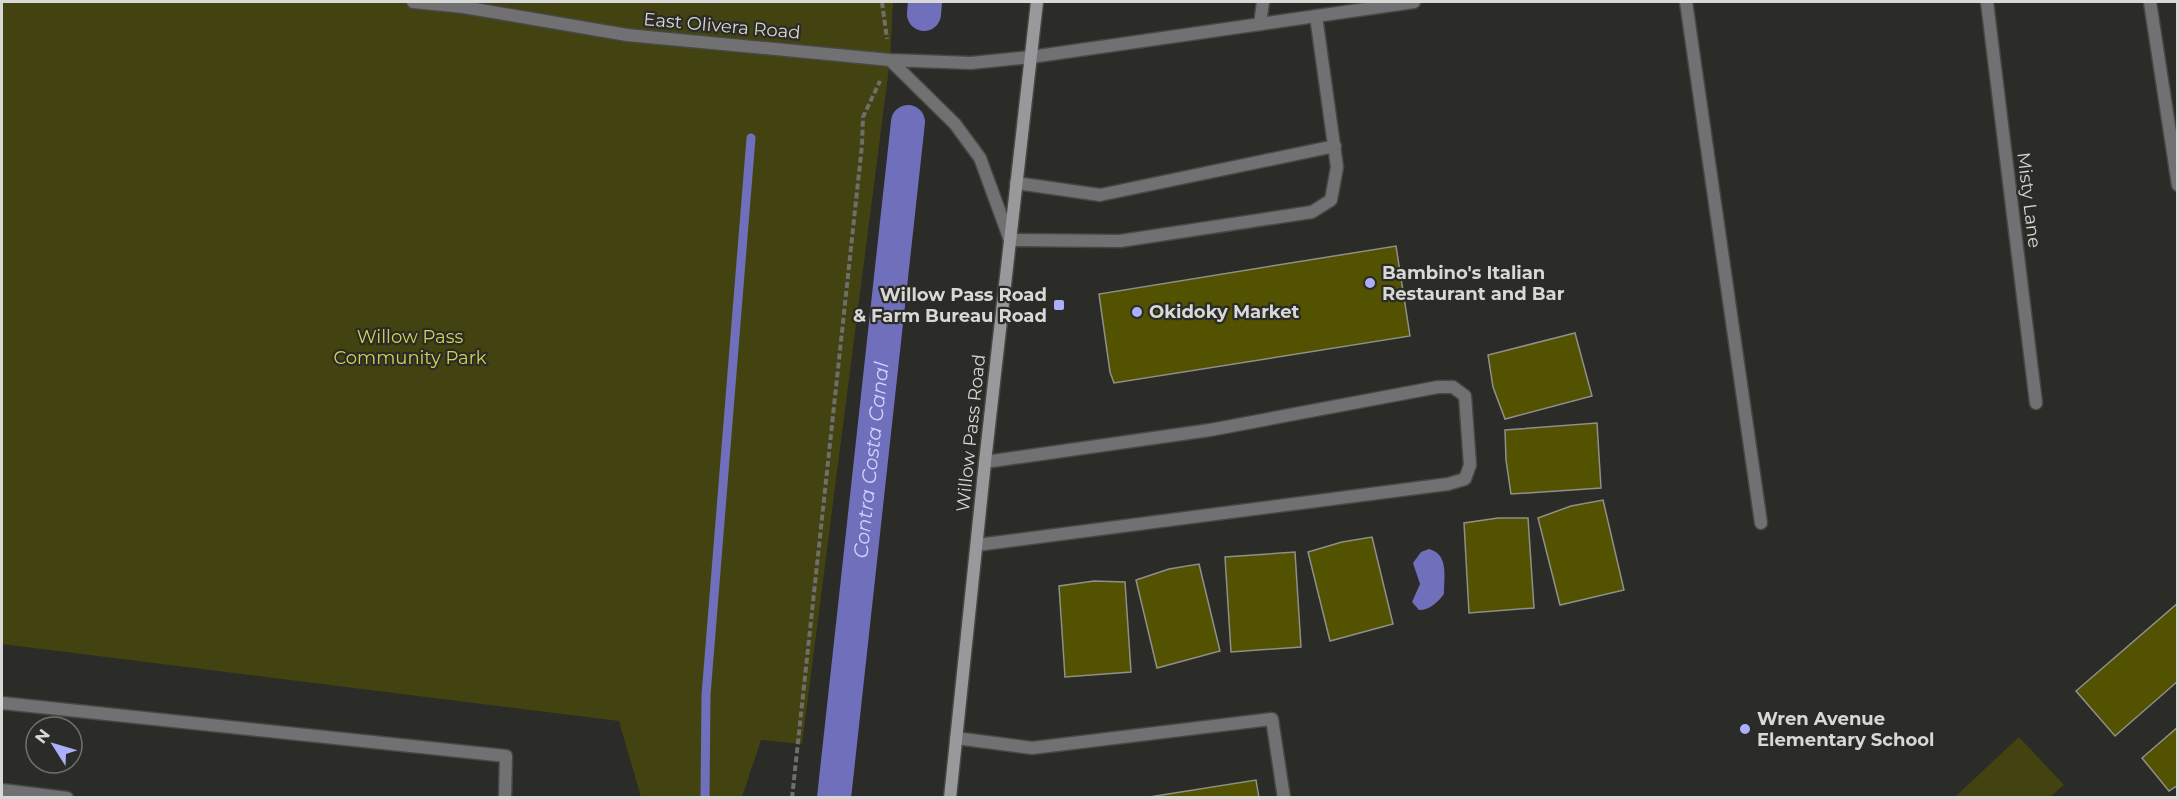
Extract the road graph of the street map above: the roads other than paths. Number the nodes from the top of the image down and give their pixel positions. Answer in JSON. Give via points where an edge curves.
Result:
{"nodes":[{"id":1,"x":413,"y":2,"type":"edge"},
{"id":2,"x":1037,"y":2,"type":"edge"},
{"id":3,"x":1263,"y":2,"type":"edge"},
{"id":4,"x":1414,"y":2,"type":"edge"},
{"id":5,"x":1686,"y":2,"type":"edge"},
{"id":6,"x":1987,"y":2,"type":"edge"},
{"id":7,"x":2150,"y":2,"type":"edge"},
{"id":8,"x":1316,"y":16,"type":"junction"},
{"id":9,"x":1260,"y":24,"type":"junction"},
{"id":10,"x":1030,"y":57,"type":"junction"},
{"id":11,"x":890,"y":60,"type":"junction"},
{"id":12,"x":1335,"y":146,"type":"junction"},
{"id":13,"x":1016,"y":183,"type":"junction"},
{"id":14,"x":2178,"y":185,"type":"edge"},
{"id":15,"x":1010,"y":240,"type":"junction"},
{"id":16,"x":2036,"y":403,"type":"dead end"},
{"id":17,"x":985,"y":462,"type":"junction"},
{"id":18,"x":1761,"y":523,"type":"dead end"},
{"id":19,"x":977,"y":545,"type":"junction"},
{"id":20,"x":2,"y":704,"type":"edge"},
{"id":21,"x":956,"y":738,"type":"junction"},
{"id":22,"x":2,"y":790,"type":"edge"},
{"id":23,"x":67,"y":798,"type":"edge"},
{"id":24,"x":505,"y":798,"type":"edge"},
{"id":25,"x":950,"y":798,"type":"edge"},
{"id":26,"x":1284,"y":798,"type":"edge"}],
"edges":[{"from":1,"to":11,"type":"street","name":"East Olivera Road","via":[[627,35]]},
{"from":2,"to":10,"type":"main road","name":"Willow Pass Road"},
{"from":3,"to":9,"type":"street"},
{"from":4,"to":8,"type":"street","name":"East Olivera Road"},
{"from":5,"to":18,"type":"street"},
{"from":6,"to":16,"type":"street","name":"Misty Lane"},
{"from":7,"to":14,"type":"street"},
{"from":8,"to":9,"type":"street","name":"East Olivera Road"},
{"from":8,"to":12,"type":"street"},
{"from":9,"to":10,"type":"street","name":"East Olivera Road"},
{"from":10,"to":11,"type":"street","name":"East Olivera Road","via":[[971,63]]},
{"from":10,"to":13,"type":"main road","name":"Willow Pass Road"},
{"from":11,"to":15,"type":"street","via":[[955,124],[980,158]]},
{"from":12,"to":13,"type":"street","via":[[1100,195]]},
{"from":12,"to":15,"type":"street","via":[[1337,167],[1331,200],[1312,212],[1120,241]]},
{"from":13,"to":15,"type":"main road","name":"Willow Pass Road"},
{"from":15,"to":17,"type":"main road","name":"Willow Pass Road"},
{"from":17,"to":19,"type":"main road","name":"Willow Pass Road"},
{"from":17,"to":19,"type":"street","via":[[1210,430],[1453,387],[1465,396],[1470,465],[1465,479],[1448,484]]},
{"from":19,"to":21,"type":"main road","name":"Willow Pass Road"},
{"from":20,"to":24,"type":"street","via":[[506,756]]},
{"from":21,"to":25,"type":"main road","name":"Willow Pass Road"},
{"from":21,"to":26,"type":"street","via":[[1032,748],[1272,719]]},
{"from":22,"to":23,"type":"street"}]}
